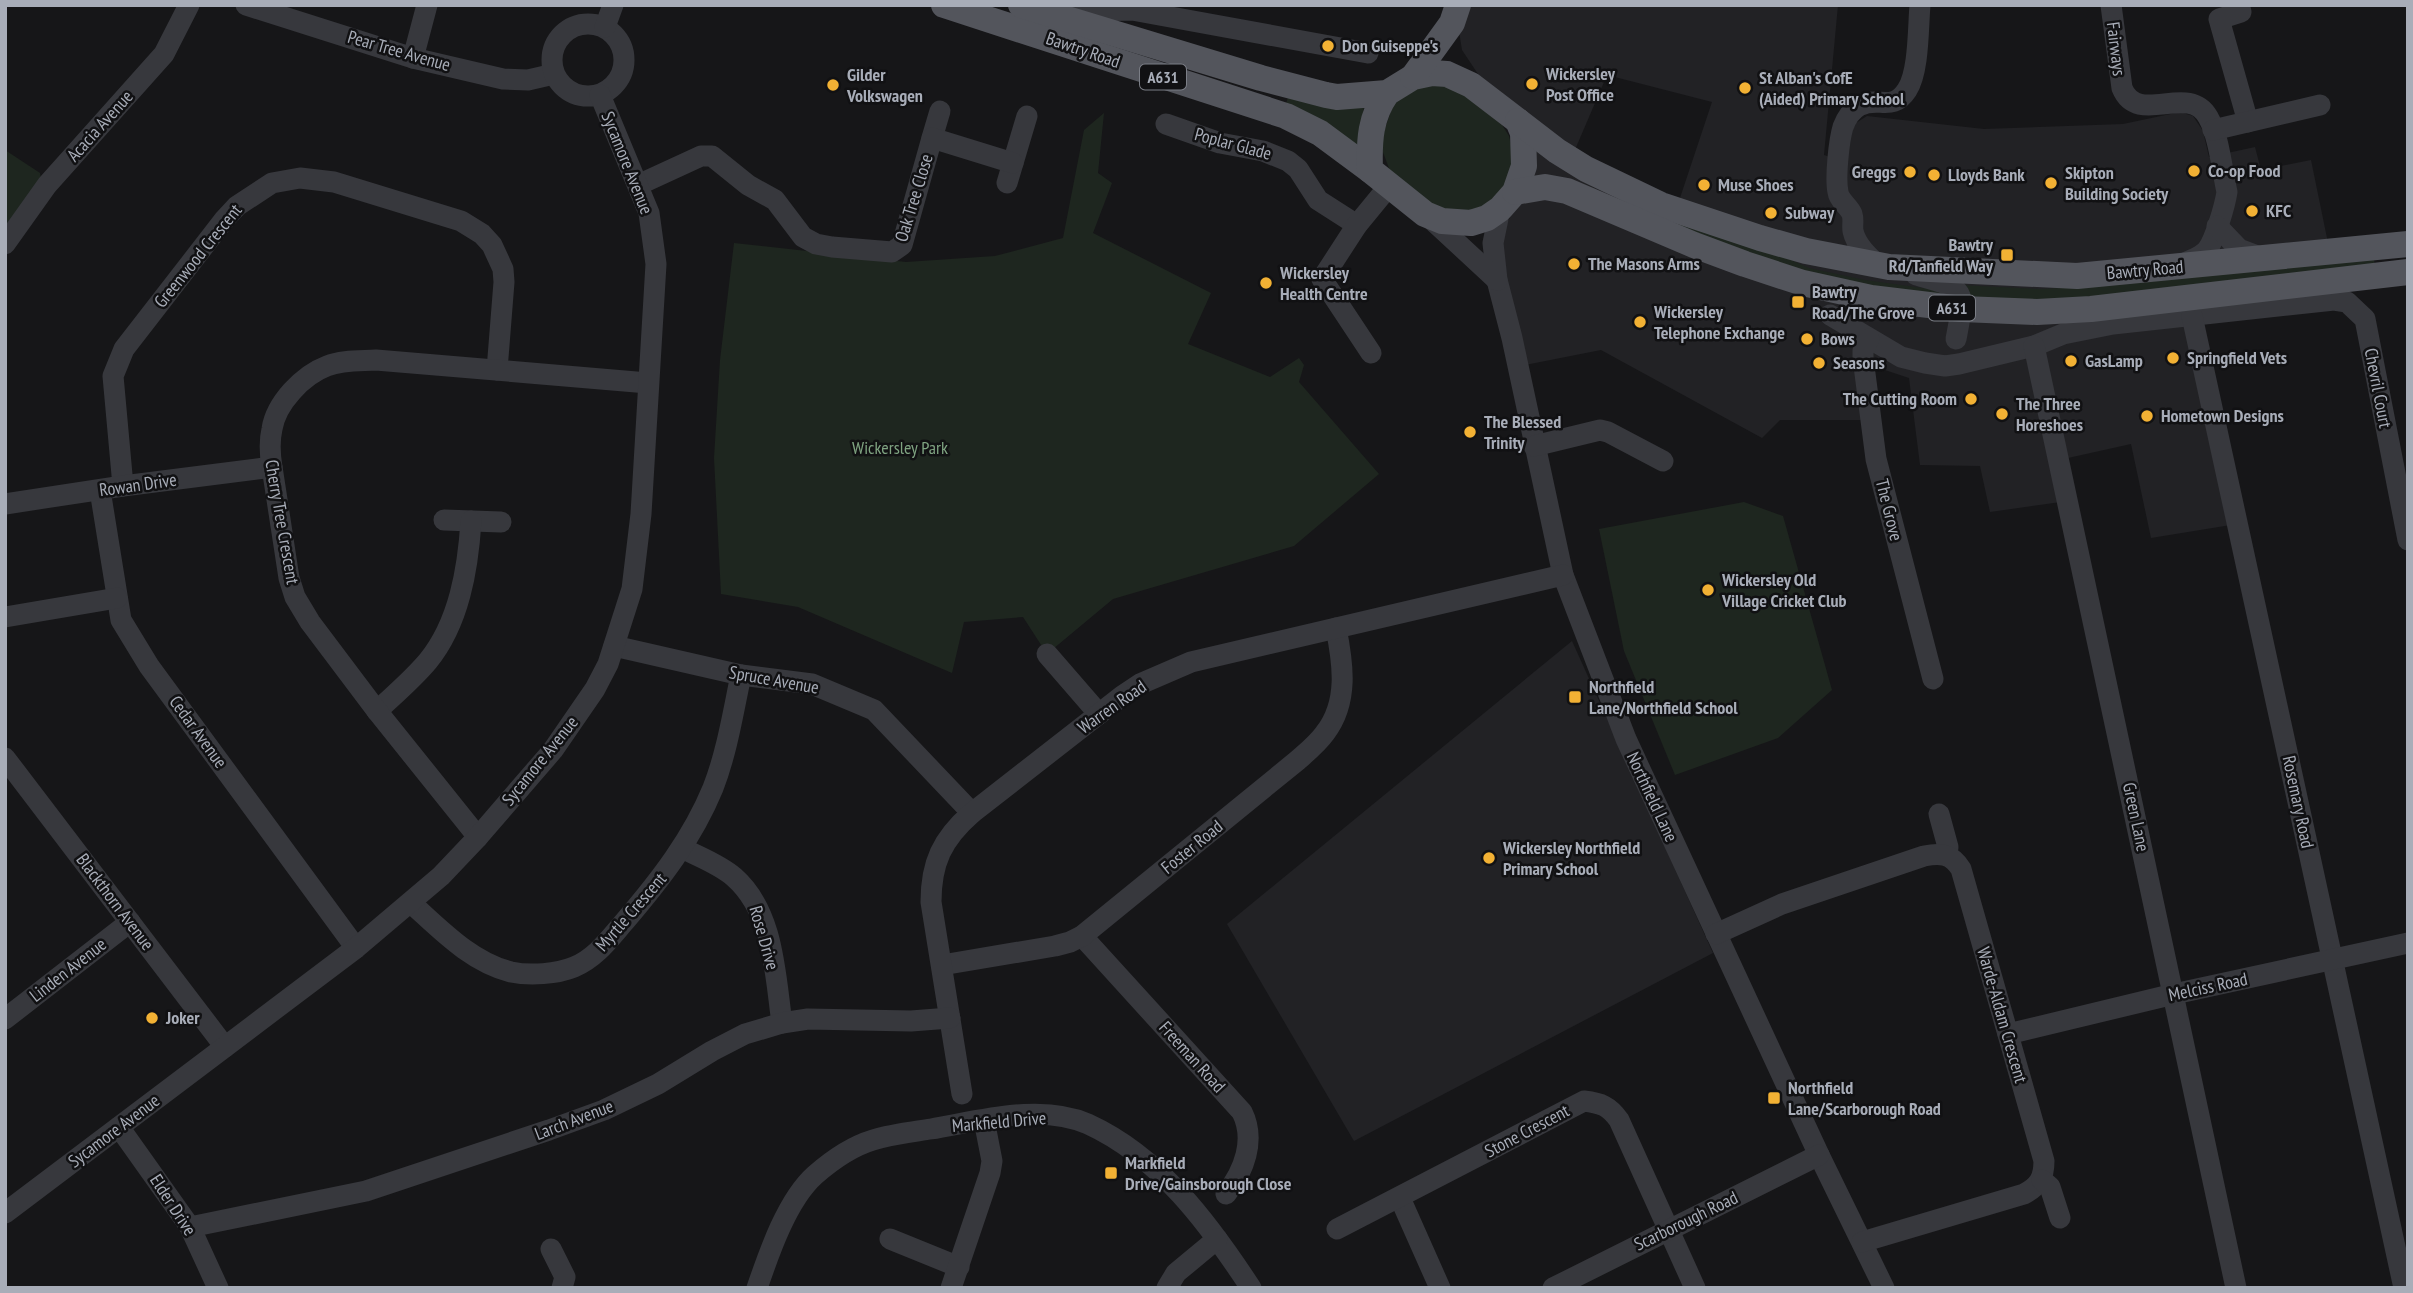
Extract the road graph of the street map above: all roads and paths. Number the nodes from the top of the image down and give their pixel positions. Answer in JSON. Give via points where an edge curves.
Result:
{"nodes":[{"id":1,"x":189,"y":5,"type":"edge"},
{"id":2,"x":246,"y":5,"type":"edge"},
{"id":3,"x":427,"y":5,"type":"edge"},
{"id":4,"x":613,"y":5,"type":"edge"},
{"id":5,"x":944,"y":5,"type":"edge"},
{"id":6,"x":1920,"y":5,"type":"edge"},
{"id":7,"x":2111,"y":5,"type":"edge"},
{"id":8,"x":2239,"y":5,"type":"edge"},
{"id":9,"x":1031,"y":9,"type":"edge"},
{"id":10,"x":1455,"y":14,"type":"edge"},
{"id":11,"x":1187,"y":21,"type":"junction"},
{"id":12,"x":605,"y":27,"type":"junction"},
{"id":13,"x":1178,"y":53,"type":"junction"},
{"id":14,"x":1368,"y":53,"type":"dead end"},
{"id":15,"x":413,"y":58,"type":"junction"},
{"id":16,"x":554,"y":74,"type":"junction"},
{"id":17,"x":1413,"y":76,"type":"junction"},
{"id":18,"x":1471,"y":85,"type":"junction"},
{"id":19,"x":1387,"y":93,"type":"junction"},
{"id":20,"x":600,"y":95,"type":"junction"},
{"id":21,"x":2320,"y":105,"type":"dead end"},
{"id":22,"x":940,"y":111,"type":"dead end"},
{"id":23,"x":1027,"y":116,"type":"dead end"},
{"id":24,"x":1518,"y":121,"type":"junction"},
{"id":25,"x":2248,"y":122,"type":"junction"},
{"id":26,"x":1166,"y":124,"type":"dead end"},
{"id":27,"x":2213,"y":130,"type":"junction"},
{"id":28,"x":932,"y":138,"type":"junction"},
{"id":29,"x":1380,"y":178,"type":"junction"},
{"id":30,"x":638,"y":185,"type":"junction"},
{"id":31,"x":1507,"y":200,"type":"junction"},
{"id":32,"x":1425,"y":214,"type":"junction"},
{"id":33,"x":1357,"y":225,"type":"junction"},
{"id":34,"x":2217,"y":226,"type":"junction"},
{"id":35,"x":1853,"y":230,"type":"junction"},
{"id":36,"x":2405,"y":243,"type":"edge"},
{"id":37,"x":5,"y":244,"type":"edge"},
{"id":38,"x":1806,"y":251,"type":"junction"},
{"id":39,"x":2266,"y":259,"type":"junction"},
{"id":40,"x":1883,"y":266,"type":"junction"},
{"id":41,"x":2178,"y":268,"type":"junction"},
{"id":42,"x":2408,"y":272,"type":"edge"},
{"id":43,"x":1497,"y":279,"type":"junction"},
{"id":44,"x":1931,"y":306,"type":"junction"},
{"id":45,"x":1962,"y":309,"type":"junction"},
{"id":46,"x":1830,"y":315,"type":"dead end"},
{"id":47,"x":2192,"y":316,"type":"junction"},
{"id":48,"x":1868,"y":339,"type":"junction"},
{"id":49,"x":1956,"y":339,"type":"junction"},
{"id":50,"x":2034,"y":346,"type":"junction"},
{"id":51,"x":1371,"y":353,"type":"dead end"},
{"id":52,"x":1959,"y":364,"type":"junction"},
{"id":53,"x":497,"y":370,"type":"junction"},
{"id":54,"x":649,"y":383,"type":"junction"},
{"id":55,"x":1534,"y":446,"type":"junction"},
{"id":56,"x":1663,"y":461,"type":"dead end"},
{"id":57,"x":272,"y":467,"type":"junction"},
{"id":58,"x":123,"y":486,"type":"junction"},
{"id":59,"x":100,"y":491,"type":"junction"},
{"id":60,"x":5,"y":504,"type":"edge"},
{"id":61,"x":444,"y":520,"type":"dead end"},
{"id":62,"x":471,"y":521,"type":"junction"},
{"id":63,"x":501,"y":522,"type":"dead end"},
{"id":64,"x":2408,"y":540,"type":"edge"},
{"id":65,"x":1563,"y":575,"type":"junction"},
{"id":66,"x":117,"y":598,"type":"junction"},
{"id":67,"x":5,"y":617,"type":"edge"},
{"id":68,"x":1336,"y":628,"type":"junction"},
{"id":69,"x":614,"y":646,"type":"junction"},
{"id":70,"x":1047,"y":654,"type":"dead end"},
{"id":71,"x":741,"y":675,"type":"junction"},
{"id":72,"x":1933,"y":679,"type":"dead end"},
{"id":73,"x":377,"y":711,"type":"junction"},
{"id":74,"x":1099,"y":714,"type":"junction"},
{"id":75,"x":5,"y":758,"type":"edge"},
{"id":76,"x":971,"y":813,"type":"junction"},
{"id":77,"x":1939,"y":814,"type":"dead end"},
{"id":78,"x":478,"y":837,"type":"junction"},
{"id":79,"x":681,"y":848,"type":"junction"},
{"id":80,"x":1947,"y":855,"type":"junction"},
{"id":81,"x":411,"y":903,"type":"junction"},
{"id":82,"x":131,"y":922,"type":"junction"},
{"id":83,"x":1716,"y":934,"type":"junction"},
{"id":84,"x":1082,"y":936,"type":"junction"},
{"id":85,"x":2408,"y":943,"type":"edge"},
{"id":86,"x":356,"y":948,"type":"junction"},
{"id":87,"x":2333,"y":960,"type":"junction"},
{"id":88,"x":942,"y":965,"type":"junction"},
{"id":89,"x":2174,"y":994,"type":"junction"},
{"id":90,"x":950,"y":1018,"type":"junction"},
{"id":91,"x":5,"y":1019,"type":"edge"},
{"id":92,"x":782,"y":1023,"type":"junction"},
{"id":93,"x":2008,"y":1034,"type":"junction"},
{"id":94,"x":225,"y":1047,"type":"junction"},
{"id":95,"x":962,"y":1094,"type":"dead end"},
{"id":96,"x":984,"y":1120,"type":"junction"},
{"id":97,"x":119,"y":1127,"type":"junction"},
{"id":98,"x":1819,"y":1155,"type":"junction"},
{"id":99,"x":2042,"y":1180,"type":"junction"},
{"id":100,"x":1226,"y":1194,"type":"dead end"},
{"id":101,"x":1400,"y":1198,"type":"junction"},
{"id":102,"x":5,"y":1213,"type":"edge"},
{"id":103,"x":2060,"y":1218,"type":"dead end"},
{"id":104,"x":190,"y":1227,"type":"junction"},
{"id":105,"x":1337,"y":1229,"type":"dead end"},
{"id":106,"x":1668,"y":1230,"type":"junction"},
{"id":107,"x":890,"y":1239,"type":"dead end"},
{"id":108,"x":1217,"y":1239,"type":"junction"},
{"id":109,"x":1862,"y":1242,"type":"junction"},
{"id":110,"x":551,"y":1249,"type":"dead end"},
{"id":111,"x":959,"y":1267,"type":"junction"},
{"id":112,"x":215,"y":1287,"type":"edge"},
{"id":113,"x":562,"y":1288,"type":"edge"},
{"id":114,"x":757,"y":1288,"type":"edge"},
{"id":115,"x":951,"y":1288,"type":"edge"},
{"id":116,"x":1167,"y":1288,"type":"edge"},
{"id":117,"x":1251,"y":1288,"type":"edge"},
{"id":118,"x":1440,"y":1288,"type":"edge"},
{"id":119,"x":1553,"y":1288,"type":"edge"},
{"id":120,"x":1695,"y":1288,"type":"edge"},
{"id":121,"x":1884,"y":1288,"type":"edge"},
{"id":122,"x":2236,"y":1288,"type":"edge"},
{"id":123,"x":2404,"y":1288,"type":"edge"}],
"edges":[{"from":1,"to":37,"type":"street","name":"Acacia Avenue","via":[[164,54],[47,185]]},
{"from":2,"to":15,"type":"street","name":"Pear Tree Avenue"},
{"from":3,"to":15,"type":"street"},
{"from":4,"to":12,"type":"street"},
{"from":5,"to":29,"type":"main road","name":"Bawtry Road","number":"A631","via":[[1286,116],[1320,133]]},
{"from":6,"to":35,"type":"street","via":[[1914,71],[1907,91],[1892,103],[1859,106],[1842,129],[1838,195],[1852,214]]},
{"from":7,"to":27,"type":"street","name":"Fairways","via":[[2124,95],[2143,107],[2194,105],[2208,116]]},
{"from":8,"to":25,"type":"street","via":[[2241,12],[2219,19]]},
{"from":9,"to":11,"type":"street","name":"Bawtry Road","via":[[1132,10]]},
{"from":9,"to":13,"type":"main road","name":"Bawtry Road","number":"A631"},
{"from":10,"to":17,"type":"main road"},
{"from":10,"to":18,"type":"main road","via":[[1454,45]]},
{"from":11,"to":13,"type":"street"},
{"from":11,"to":14,"type":"street","name":"Bawtry Road"},
{"from":12,"to":16,"type":"street","via":[[582,23],[559,37],[551,60]]},
{"from":12,"to":20,"type":"street","via":[[618,37],[625,67],[619,81]]},
{"from":13,"to":19,"type":"main road","name":"Bawtry Road","number":"A631","via":[[1326,95]]},
{"from":15,"to":16,"type":"street","name":"Pear Tree Avenue","via":[[503,79]]},
{"from":16,"to":20,"type":"street","via":[[574,94]]},
{"from":17,"to":18,"type":"main road","number":"A631","via":[[1447,74]]},
{"from":17,"to":19,"type":"main road","number":"A631"},
{"from":18,"to":24,"type":"main road","number":"A631"},
{"from":19,"to":29,"type":"main road","via":[[1371,125]]},
{"from":20,"to":30,"type":"street","name":"Sycamore Avenue"},
{"from":21,"to":25,"type":"street"},
{"from":22,"to":28,"type":"street"},
{"from":23,"to":28,"type":"street","name":"Oak Tree Close","via":[[1010,173]]},
{"from":24,"to":31,"type":"main road","via":[[1525,158],[1521,178]]},
{"from":24,"to":38,"type":"main road","name":"Bawtry Road","number":"A631","via":[[1586,169],[1661,205]]},
{"from":25,"to":27,"type":"street"},
{"from":26,"to":33,"type":"street","name":"Poplar Glade","via":[[1288,161],[1318,200]]},
{"from":27,"to":34,"type":"street","name":"Fairways","via":[[2227,192]]},
{"from":28,"to":30,"type":"street","name":"Oak Tree Close","via":[[902,246],[892,252],[816,244],[803,237],[775,200],[712,156],[701,156]]},
{"from":29,"to":32,"type":"main road","number":"A631"},
{"from":29,"to":33,"type":"street"},
{"from":30,"to":54,"type":"street","name":"Sycamore Avenue","via":[[649,213],[656,264]]},
{"from":31,"to":32,"type":"main road","number":"A631","via":[[1487,218],[1471,223],[1442,221]]},
{"from":31,"to":43,"type":"street","name":"Northfield Lane","via":[[1493,243]]},
{"from":31,"to":44,"type":"main road","name":"Bawtry Road","number":"A631","via":[[1545,187],[1567,191],[1773,274],[1834,290]]},
{"from":32,"to":43,"type":"street"},
{"from":33,"to":51,"type":"street","via":[[1322,279]]},
{"from":34,"to":39,"type":"street","via":[[2239,249]]},
{"from":34,"to":41,"type":"street","name":"Fairways","via":[[2207,250]]},
{"from":35,"to":38,"type":"street","via":[[1836,243]]},
{"from":35,"to":40,"type":"street","via":[[1862,249]]},
{"from":36,"to":39,"type":"main road","name":"Bawtry Road","number":"A631"},
{"from":38,"to":40,"type":"main road","name":"Bawtry Road","number":"A631"},
{"from":39,"to":41,"type":"main road","name":"Bawtry Road","number":"A631"},
{"from":40,"to":41,"type":"main road","name":"Bawtry Road","number":"A631","via":[[2077,276]]},
{"from":40,"to":45,"type":"street","name":"Bawtry Road","via":[[1952,285],[1961,294]]},
{"from":42,"to":45,"type":"main road","name":"Bawtry Road","number":"A631","via":[[2091,309]]},
{"from":43,"to":55,"type":"street","name":"Northfield Lane"},
{"from":44,"to":45,"type":"main road","name":"Bawtry Road","number":"A631"},
{"from":44,"to":49,"type":"street"},
{"from":45,"to":49,"type":"street"},
{"from":46,"to":48,"type":"street"},
{"from":47,"to":50,"type":"street","via":[[2113,324],[2063,334]]},
{"from":47,"to":64,"type":"street","name":"Chevril Court","via":[[2334,300],[2347,302],[2365,319]]},
{"from":47,"to":87,"type":"street","name":"Rosemary Road"},
{"from":48,"to":52,"type":"street","via":[[1901,357]]},
{"from":48,"to":72,"type":"street","name":"The Grove","via":[[1863,358],[1876,459]]},
{"from":49,"to":52,"type":"street"},
{"from":50,"to":52,"type":"street"},
{"from":50,"to":89,"type":"street","name":"Green Lane"},
{"from":53,"to":54,"type":"street","name":"Cherry Tree Crescent"},
{"from":53,"to":57,"type":"street","name":"Cherry Tree Crescent","via":[[376,360],[328,365],[300,383],[279,410],[272,427]]},
{"from":53,"to":58,"type":"street","name":"Greenwood Crescent","via":[[503,270],[482,234],[461,221],[334,182],[300,178],[272,183],[231,213],[124,349],[113,376]]},
{"from":54,"to":69,"type":"street","name":"Sycamore Avenue","via":[[635,573]]},
{"from":55,"to":56,"type":"street","via":[[1600,430]]},
{"from":55,"to":65,"type":"street","name":"Northfield Lane"},
{"from":57,"to":58,"type":"street","name":"Rowan Drive"},
{"from":57,"to":73,"type":"street","name":"Cherry Tree Crescent","via":[[295,597]]},
{"from":58,"to":59,"type":"street","name":"Rowan Drive"},
{"from":59,"to":60,"type":"street","name":"Rowan Drive"},
{"from":59,"to":66,"type":"street","name":"Cedar Avenue"},
{"from":61,"to":62,"type":"street"},
{"from":62,"to":63,"type":"street"},
{"from":62,"to":73,"type":"street","via":[[461,587],[440,643]]},
{"from":65,"to":68,"type":"street","name":"Warren Road"},
{"from":65,"to":83,"type":"street","name":"Northfield Lane","via":[[1626,739]]},
{"from":66,"to":67,"type":"street"},
{"from":66,"to":86,"type":"street","name":"Cedar Avenue","via":[[121,620],[149,666]]},
{"from":68,"to":74,"type":"street","name":"Warren Road","via":[[1191,662],[1140,684]]},
{"from":68,"to":84,"type":"street","name":"Foster Road","via":[[1343,681],[1337,712],[1326,733]]},
{"from":69,"to":71,"type":"street","name":"Spruce Avenue"},
{"from":69,"to":78,"type":"street","name":"Sycamore Avenue","via":[[574,721]]},
{"from":70,"to":74,"type":"street"},
{"from":71,"to":76,"type":"street","name":"Spruce Avenue","via":[[812,684],[874,710]]},
{"from":71,"to":79,"type":"street","name":"Myrtle Crescent","via":[[723,760]]},
{"from":73,"to":78,"type":"street","name":"Cherry Tree Crescent"},
{"from":74,"to":76,"type":"street","name":"Warren Road"},
{"from":75,"to":82,"type":"street","name":"Blackthorn Avenue"},
{"from":76,"to":88,"type":"street","name":"Warren Road","via":[[943,846],[933,872],[931,902]]},
{"from":77,"to":80,"type":"street","name":"Warde-Aldam Crescent"},
{"from":78,"to":81,"type":"street","name":"Sycamore Avenue"},
{"from":79,"to":81,"type":"street","name":"Myrtle Crescent","via":[[655,887],[602,947],[575,966],[554,972],[512,972],[491,964],[453,941]]},
{"from":79,"to":92,"type":"street","name":"Rose Drive","via":[[733,876],[759,907]]},
{"from":80,"to":83,"type":"street","via":[[1924,856],[1794,900]]},
{"from":80,"to":93,"type":"street","name":"Warde-Aldam Crescent","via":[[1961,869]]},
{"from":81,"to":86,"type":"street","name":"Sycamore Avenue"},
{"from":82,"to":91,"type":"street","name":"Linden Avenue"},
{"from":82,"to":94,"type":"street","name":"Blackthorn Avenue"},
{"from":83,"to":98,"type":"street","name":"Northfield Lane"},
{"from":84,"to":88,"type":"street","name":"Foster Road","via":[[1055,946]]},
{"from":84,"to":100,"type":"street","name":"Freeman Road","via":[[1246,1120],[1248,1143],[1239,1177]]},
{"from":85,"to":87,"type":"street","name":"Melciss Road"},
{"from":86,"to":94,"type":"street","name":"Sycamore Avenue"},
{"from":87,"to":89,"type":"street","name":"Melciss Road"},
{"from":87,"to":123,"type":"street","name":"Rosemary Road"},
{"from":88,"to":90,"type":"street","name":"Warren Road"},
{"from":89,"to":93,"type":"street","name":"Melciss Road"},
{"from":89,"to":122,"type":"street","name":"Green Lane"},
{"from":90,"to":92,"type":"street","name":"Larch Avenue"},
{"from":90,"to":95,"type":"street","name":"Warren Road"},
{"from":92,"to":104,"type":"street","name":"Larch Avenue","via":[[745,1034],[658,1084],[549,1130],[366,1191]]},
{"from":93,"to":99,"type":"street","name":"Warde-Aldam Crescent","via":[[2044,1161]]},
{"from":94,"to":97,"type":"street","name":"Sycamore Avenue"},
{"from":96,"to":108,"type":"street","name":"Markfield Drive","via":[[1046,1115],[1088,1125],[1159,1172]]},
{"from":96,"to":111,"type":"street","via":[[990,1173]]},
{"from":96,"to":114,"type":"street","name":"Markfield Drive","via":[[872,1140],[842,1155],[813,1177],[790,1208]]},
{"from":97,"to":102,"type":"street","name":"Sycamore Avenue"},
{"from":97,"to":104,"type":"street","name":"Elder Drive"},
{"from":98,"to":106,"type":"street","name":"Scarborough Road"},
{"from":98,"to":109,"type":"street","name":"Northfield Lane"},
{"from":99,"to":103,"type":"street","name":"Warde-Aldam Crescent","via":[[2050,1187]]},
{"from":99,"to":109,"type":"street","via":[[2024,1194]]},
{"from":101,"to":105,"type":"street","name":"Stone Crescent"},
{"from":101,"to":106,"type":"street","name":"Stone Crescent","via":[[1584,1101],[1600,1103],[1619,1119]]},
{"from":101,"to":118,"type":"street"},
{"from":104,"to":112,"type":"street","name":"Elder Drive"},
{"from":106,"to":119,"type":"street","name":"Scarborough Road"},
{"from":106,"to":120,"type":"street","name":"Stone Crescent"},
{"from":107,"to":111,"type":"street"},
{"from":108,"to":116,"type":"street","via":[[1175,1273]]},
{"from":108,"to":117,"type":"street","name":"Markfield Drive"},
{"from":109,"to":121,"type":"street","name":"Northfield Lane"},
{"from":110,"to":113,"type":"street","via":[[565,1277]]},
{"from":111,"to":115,"type":"street"}]}
